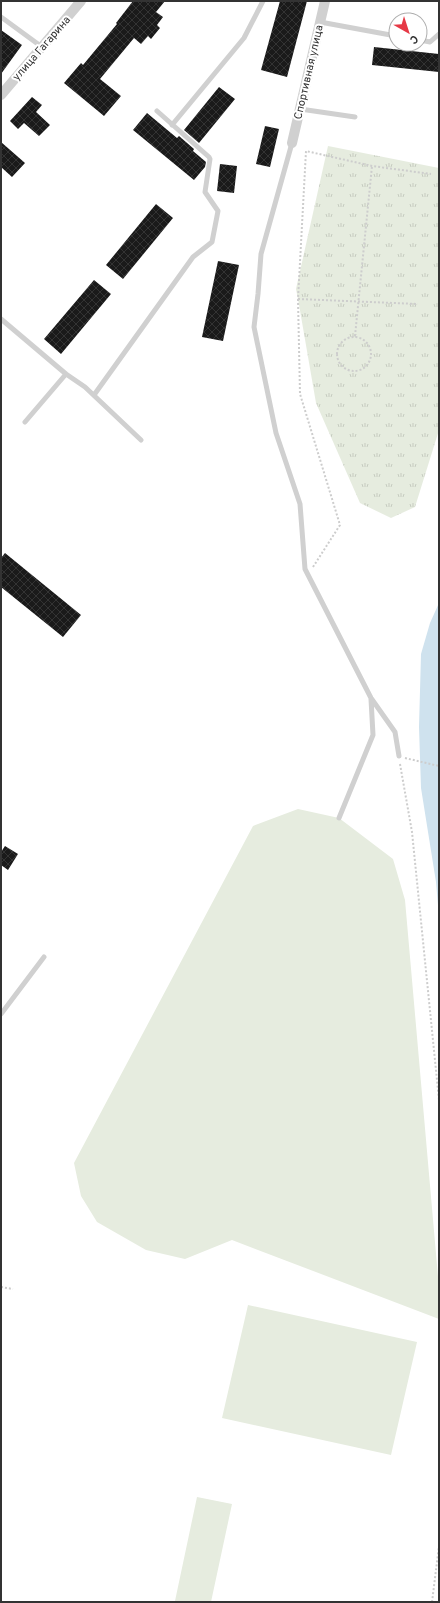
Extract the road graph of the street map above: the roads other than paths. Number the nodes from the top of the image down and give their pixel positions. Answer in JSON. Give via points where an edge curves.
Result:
{"nodes":[{"id":1,"x":80,"y":1,"type":"edge"},
{"id":2,"x":263,"y":1,"type":"edge"},
{"id":3,"x":325,"y":1,"type":"edge"},
{"id":4,"x":1,"y":17,"type":"edge"},
{"id":5,"x":320,"y":22,"type":"junction"},
{"id":6,"x":439,"y":34,"type":"edge"},
{"id":7,"x":388,"y":35,"type":"edge"},
{"id":8,"x":428,"y":42,"type":"edge"},
{"id":9,"x":42,"y":47,"type":"junction"},
{"id":10,"x":1,"y":94,"type":"edge"},
{"id":11,"x":300,"y":109,"type":"junction"},
{"id":12,"x":157,"y":111,"type":"dead end"},
{"id":13,"x":355,"y":117,"type":"dead end"},
{"id":14,"x":172,"y":125,"type":"junction"},
{"id":15,"x":292,"y":142,"type":"joint"},
{"id":16,"x":1,"y":319,"type":"edge"},
{"id":17,"x":66,"y":374,"type":"junction"},
{"id":18,"x":94,"y":395,"type":"junction"},
{"id":19,"x":25,"y":422,"type":"dead end"},
{"id":20,"x":142,"y":440,"type":"dead end"},
{"id":21,"x":371,"y":698,"type":"junction"},
{"id":22,"x":399,"y":756,"type":"road end"},
{"id":23,"x":339,"y":818,"type":"dead end"},
{"id":24,"x":44,"y":957,"type":"dead end"},
{"id":25,"x":1,"y":1014,"type":"edge"}],
"edges":[{"from":1,"to":9,"type":"street","name":"улица Гагарина"},
{"from":2,"to":14,"type":"lane","via":[[244,38]]},
{"from":3,"to":5,"type":"street","name":"Спортивная улица"},
{"from":4,"to":9,"type":"lane"},
{"from":5,"to":7,"type":"lane"},
{"from":5,"to":11,"type":"street","name":"Спортивная улица"},
{"from":6,"to":8,"type":"lane"},
{"from":9,"to":10,"type":"street","name":"улица Гагарина"},
{"from":11,"to":13,"type":"lane"},
{"from":11,"to":15,"type":"street","name":"Спортивная улица"},
{"from":12,"to":14,"type":"lane"},
{"from":14,"to":18,"type":"lane","via":[[210,159],[205,192],[218,211],[212,242],[193,257]]},
{"from":15,"to":21,"type":"lane","via":[[261,254],[254,327],[276,433],[300,504],[305,569]]},
{"from":16,"to":17,"type":"lane"},
{"from":17,"to":18,"type":"lane"},
{"from":17,"to":19,"type":"lane"},
{"from":18,"to":20,"type":"lane"},
{"from":21,"to":22,"type":"lane","via":[[395,732]]},
{"from":21,"to":23,"type":"lane","via":[[373,735]]},
{"from":24,"to":25,"type":"lane"}]}
